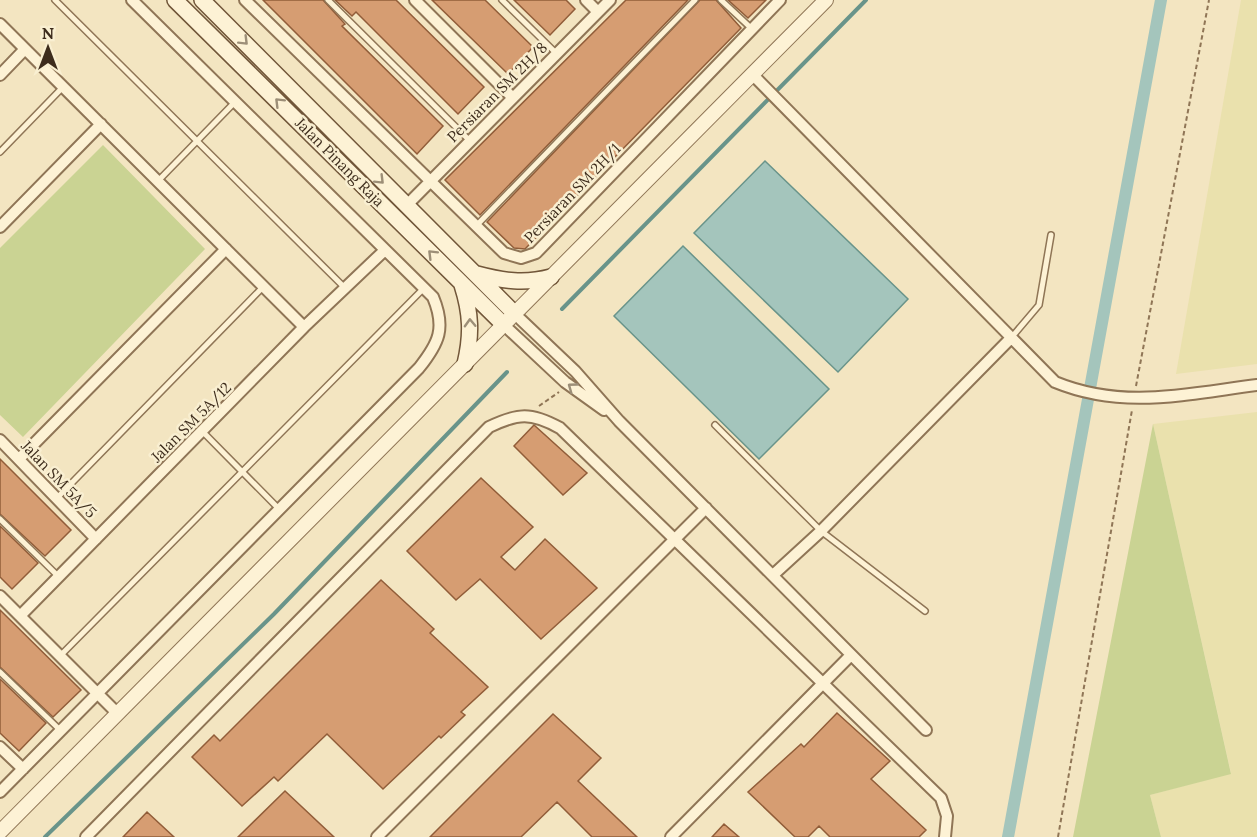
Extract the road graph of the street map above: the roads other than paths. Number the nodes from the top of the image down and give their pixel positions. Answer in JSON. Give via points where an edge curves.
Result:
{"nodes":[{"id":1,"x":55,"y":0,"type":"edge"},
{"id":2,"x":132,"y":0,"type":"edge"},
{"id":3,"x":175,"y":0,"type":"edge"},
{"id":4,"x":202,"y":0,"type":"edge"},
{"id":5,"x":245,"y":0,"type":"edge"},
{"id":6,"x":328,"y":0,"type":"edge"},
{"id":7,"x":415,"y":0,"type":"edge"},
{"id":8,"x":502,"y":0,"type":"edge"},
{"id":9,"x":585,"y":0,"type":"edge"},
{"id":10,"x":610,"y":0,"type":"edge"},
{"id":11,"x":695,"y":0,"type":"edge"},
{"id":12,"x":721,"y":0,"type":"edge"},
{"id":13,"x":780,"y":0,"type":"edge"},
{"id":14,"x":826,"y":0,"type":"edge"},
{"id":15,"x":598,"y":12,"type":"junction"},
{"id":16,"x":0,"y":24,"type":"edge"},
{"id":17,"x":752,"y":29,"type":"junction"},
{"id":18,"x":25,"y":49,"type":"junction"},
{"id":19,"x":557,"y":54,"type":"junction"},
{"id":20,"x":752,"y":74,"type":"junction"},
{"id":21,"x":0,"y":75,"type":"edge"},
{"id":22,"x":63,"y":87,"type":"junction"},
{"id":23,"x":513,"y":98,"type":"junction"},
{"id":24,"x":234,"y":103,"type":"junction"},
{"id":25,"x":101,"y":124,"type":"junction"},
{"id":26,"x":470,"y":141,"type":"junction"},
{"id":27,"x":196,"y":142,"type":"junction"},
{"id":28,"x":0,"y":152,"type":"edge"},
{"id":29,"x":157,"y":181,"type":"junction"},
{"id":30,"x":430,"y":181,"type":"junction"},
{"id":31,"x":406,"y":206,"type":"junction"},
{"id":32,"x":476,"y":226,"type":"junction"},
{"id":33,"x":0,"y":227,"type":"edge"},
{"id":34,"x":1051,"y":235,"type":"dead end"},
{"id":35,"x":226,"y":249,"type":"junction"},
{"id":36,"x":385,"y":250,"type":"junction"},
{"id":37,"x":474,"y":273,"type":"junction"},
{"id":38,"x":551,"y":277,"type":"junction"},
{"id":39,"x":461,"y":282,"type":"junction"},
{"id":40,"x":264,"y":287,"type":"junction"},
{"id":41,"x":345,"y":288,"type":"junction"},
{"id":42,"x":424,"y":288,"type":"junction"},
{"id":43,"x":510,"y":319,"type":"junction"},
{"id":44,"x":304,"y":327,"type":"junction"},
{"id":45,"x":1011,"y":338,"type":"junction"},
{"id":46,"x":465,"y":364,"type":"junction"},
{"id":47,"x":1257,"y":385,"type":"edge"},
{"id":48,"x":619,"y":421,"type":"junction"},
{"id":49,"x":715,"y":425,"type":"dead end"},
{"id":50,"x":202,"y":432,"type":"junction"},
{"id":51,"x":0,"y":440,"type":"edge"},
{"id":52,"x":20,"y":459,"type":"junction"},
{"id":53,"x":242,"y":472,"type":"junction"},
{"id":54,"x":57,"y":498,"type":"junction"},
{"id":55,"x":706,"y":508,"type":"junction"},
{"id":56,"x":279,"y":509,"type":"junction"},
{"id":57,"x":0,"y":519,"type":"edge"},
{"id":58,"x":820,"y":531,"type":"junction"},
{"id":59,"x":96,"y":539,"type":"junction"},
{"id":60,"x":673,"y":540,"type":"junction"},
{"id":61,"x":773,"y":575,"type":"junction"},
{"id":62,"x":59,"y":577,"type":"junction"},
{"id":63,"x":0,"y":596,"type":"edge"},
{"id":64,"x":926,"y":611,"type":"dead end"},
{"id":65,"x":20,"y":616,"type":"junction"},
{"id":66,"x":851,"y":655,"type":"junction"},
{"id":67,"x":60,"y":656,"type":"junction"},
{"id":68,"x":0,"y":672,"type":"edge"},
{"id":69,"x":822,"y":684,"type":"junction"},
{"id":70,"x":97,"y":693,"type":"junction"},
{"id":71,"x":117,"y":713,"type":"junction"},
{"id":72,"x":60,"y":730,"type":"junction"},
{"id":73,"x":926,"y":730,"type":"dead end"},
{"id":74,"x":0,"y":747,"type":"edge"},
{"id":75,"x":23,"y":769,"type":"junction"},
{"id":76,"x":0,"y":792,"type":"edge"},
{"id":77,"x":0,"y":832,"type":"edge"},
{"id":78,"x":86,"y":837,"type":"edge"},
{"id":79,"x":377,"y":837,"type":"edge"},
{"id":80,"x":671,"y":837,"type":"edge"},
{"id":81,"x":945,"y":837,"type":"edge"}],
"edges":[{"from":1,"to":27,"type":"lane"},
{"from":2,"to":24,"type":"street"},
{"from":39,"to":3,"type":"main road","name":"Jalan Pinang Raja","one_way":true},
{"from":4,"to":31,"type":"main road","one_way":true},
{"from":5,"to":30,"type":"street","name":"Persiaran SM 2H/1"},
{"from":6,"to":26,"type":"lane"},
{"from":7,"to":23,"type":"street"},
{"from":8,"to":19,"type":"lane"},
{"from":9,"to":15,"type":"street"},
{"from":10,"to":15,"type":"street","name":"Persiaran SM 2H/8"},
{"from":11,"to":32,"type":"lane"},
{"from":12,"to":17,"type":"lane"},
{"from":13,"to":17,"type":"street","name":"Persiaran SM 2H/1"},
{"from":14,"to":20,"type":"street"},
{"from":15,"to":19,"type":"street","name":"Persiaran SM 2H/8"},
{"from":16,"to":18,"type":"street"},
{"from":17,"to":32,"type":"street","name":"Persiaran SM 2H/1","via":[[536,253],[530,257],[509,256]]},
{"from":18,"to":21,"type":"street"},
{"from":18,"to":22,"type":"street"},
{"from":19,"to":23,"type":"street","name":"Persiaran SM 2H/8"},
{"from":20,"to":38,"type":"street"},
{"from":20,"to":45,"type":"street"},
{"from":22,"to":25,"type":"street"},
{"from":22,"to":28,"type":"lane"},
{"from":23,"to":26,"type":"street","name":"Persiaran SM 2H/8"},
{"from":24,"to":27,"type":"lane"},
{"from":24,"to":36,"type":"street"},
{"from":25,"to":29,"type":"street"},
{"from":25,"to":33,"type":"street"},
{"from":26,"to":30,"type":"street","name":"Persiaran SM 2H/8"},
{"from":27,"to":29,"type":"lane"},
{"from":27,"to":41,"type":"lane"},
{"from":29,"to":35,"type":"street"},
{"from":30,"to":31,"type":"street","name":"Persiaran SM 2H/8"},
{"from":30,"to":32,"type":"street","name":"Persiaran SM 2H/1"},
{"from":31,"to":37,"type":"main road"},
{"from":34,"to":45,"type":"lane","via":[[1039,304]]},
{"from":35,"to":40,"type":"street"},
{"from":35,"to":52,"type":"street"},
{"from":36,"to":41,"type":"street","name":"Jalan SM 5A/12"},
{"from":36,"to":42,"type":"street"},
{"from":37,"to":38,"type":"main road","via":[[517,282]]},
{"from":37,"to":43,"type":"main road"},
{"from":38,"to":43,"type":"street"},
{"from":39,"to":43,"type":"main road","name":"Jalan Pinang Raja"},
{"from":46,"to":39,"type":"main road","one_way":true,"via":[[471,328]]},
{"from":40,"to":44,"type":"street"},
{"from":40,"to":54,"type":"lane"},
{"from":41,"to":44,"type":"street","name":"Jalan SM 5A/12"},
{"from":42,"to":53,"type":"lane"},
{"from":42,"to":56,"type":"street","via":[[433,297],[440,315],[439,337],[431,353]]},
{"from":43,"to":46,"type":"street"},
{"from":43,"to":48,"type":"street","via":[[575,370]]},
{"from":48,"to":43,"type":"street","one_way":true,"via":[[569,385]]},
{"from":44,"to":50,"type":"street","name":"Jalan SM 5A/12"},
{"from":45,"to":47,"type":"street","via":[[1055,382],[1106,397],[1133,400]]},
{"from":45,"to":58,"type":"street"},
{"from":46,"to":71,"type":"street"},
{"from":48,"to":55,"type":"street"},
{"from":49,"to":58,"type":"lane"},
{"from":50,"to":53,"type":"lane"},
{"from":50,"to":59,"type":"street","name":"Jalan SM 5A/12"},
{"from":51,"to":52,"type":"street","name":"Jalan SM 5A/5"},
{"from":52,"to":54,"type":"street","name":"Jalan SM 5A/5"},
{"from":53,"to":56,"type":"lane"},
{"from":53,"to":67,"type":"lane"},
{"from":54,"to":59,"type":"street","name":"Jalan SM 5A/5"},
{"from":55,"to":60,"type":"street"},
{"from":55,"to":61,"type":"street"},
{"from":56,"to":70,"type":"street"},
{"from":57,"to":62,"type":"lane"},
{"from":58,"to":61,"type":"street"},
{"from":58,"to":64,"type":"lane"},
{"from":59,"to":62,"type":"street","name":"Jalan SM 5A/12"},
{"from":60,"to":69,"type":"street"},
{"from":60,"to":78,"type":"street","via":[[560,428],[527,415],[507,418],[489,427]]},
{"from":60,"to":79,"type":"street"},
{"from":61,"to":66,"type":"street"},
{"from":62,"to":65,"type":"street","name":"Jalan SM 5A/12"},
{"from":63,"to":65,"type":"street"},
{"from":65,"to":67,"type":"street"},
{"from":66,"to":69,"type":"street"},
{"from":66,"to":73,"type":"street"},
{"from":67,"to":70,"type":"street"},
{"from":68,"to":72,"type":"lane"},
{"from":69,"to":80,"type":"street"},
{"from":69,"to":81,"type":"street","via":[[941,798],[947,816]]},
{"from":70,"to":71,"type":"street"},
{"from":70,"to":72,"type":"street"},
{"from":71,"to":77,"type":"street"},
{"from":72,"to":75,"type":"street"},
{"from":74,"to":75,"type":"street"},
{"from":75,"to":76,"type":"street"}]}
